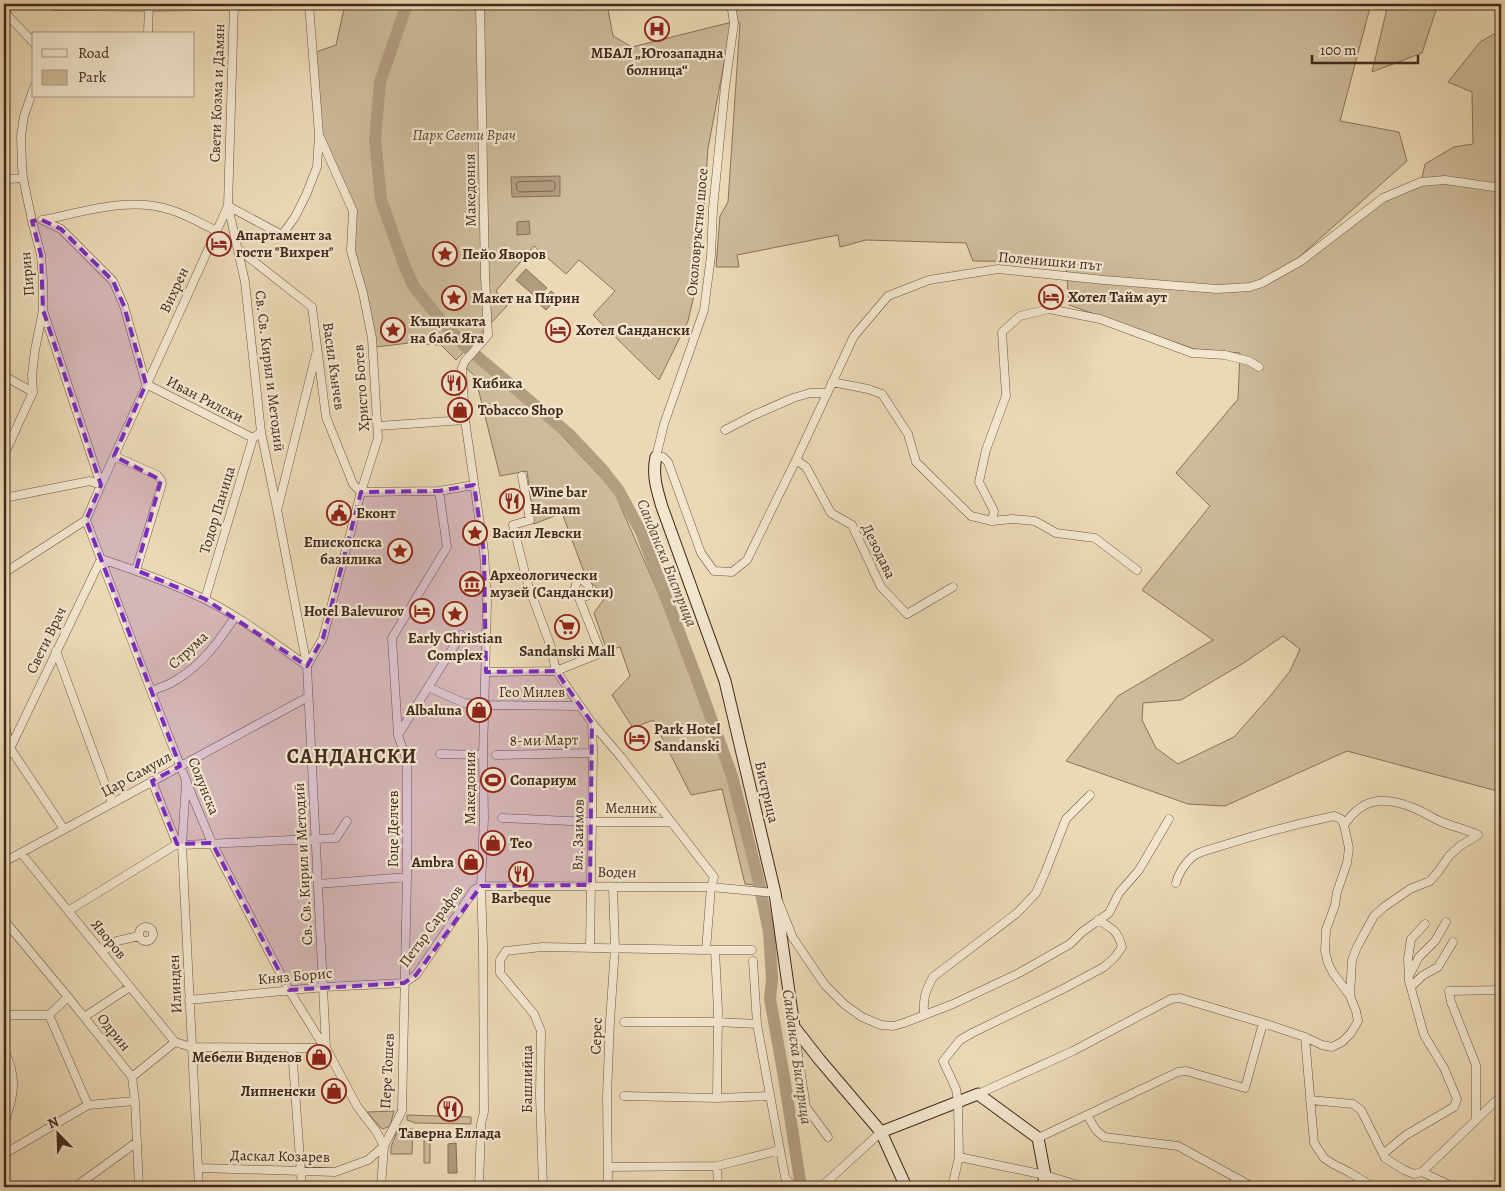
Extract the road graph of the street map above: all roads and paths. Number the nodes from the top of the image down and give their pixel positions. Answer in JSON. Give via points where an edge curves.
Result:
{"nodes":[{"id":1,"x":234,"y":4,"type":"edge"},
{"id":2,"x":309,"y":4,"type":"edge"},
{"id":3,"x":480,"y":4,"type":"edge"},
{"id":4,"x":731,"y":4,"type":"edge"},
{"id":5,"x":53,"y":6,"type":"dead end"},
{"id":6,"x":149,"y":6,"type":"edge"},
{"id":7,"x":4,"y":8,"type":"edge"},
{"id":8,"x":148,"y":32,"type":"edge"},
{"id":9,"x":32,"y":41,"type":"edge"},
{"id":10,"x":32,"y":93,"type":"edge"},
{"id":11,"x":319,"y":135,"type":"junction"},
{"id":12,"x":4,"y":177,"type":"edge"},
{"id":13,"x":23,"y":178,"type":"junction"},
{"id":14,"x":1501,"y":188,"type":"edge"},
{"id":15,"x":228,"y":206,"type":"junction"},
{"id":16,"x":42,"y":220,"type":"junction"},
{"id":17,"x":32,"y":222,"type":"junction"},
{"id":18,"x":217,"y":231,"type":"junction"},
{"id":19,"x":238,"y":249,"type":"junction"},
{"id":20,"x":43,"y":310,"type":"junction"},
{"id":21,"x":317,"y":350,"type":"junction"},
{"id":22,"x":1259,"y":367,"type":"dead end"},
{"id":23,"x":4,"y":376,"type":"edge"},
{"id":24,"x":832,"y":382,"type":"junction"},
{"id":25,"x":146,"y":384,"type":"junction"},
{"id":26,"x":33,"y":392,"type":"junction"},
{"id":27,"x":827,"y":393,"type":"junction"},
{"id":28,"x":466,"y":420,"type":"junction"},
{"id":29,"x":378,"y":426,"type":"junction"},
{"id":30,"x":725,"y":430,"type":"dead end"},
{"id":31,"x":261,"y":432,"type":"junction"},
{"id":32,"x":253,"y":438,"type":"junction"},
{"id":33,"x":4,"y":455,"type":"edge"},
{"id":34,"x":114,"y":456,"type":"junction"},
{"id":35,"x":656,"y":457,"type":"junction"},
{"id":36,"x":796,"y":460,"type":"junction"},
{"id":37,"x":522,"y":476,"type":"dead end"},
{"id":38,"x":101,"y":485,"type":"junction"},
{"id":39,"x":474,"y":485,"type":"junction"},
{"id":40,"x":439,"y":491,"type":"junction"},
{"id":41,"x":361,"y":492,"type":"junction"},
{"id":42,"x":4,"y":498,"type":"edge"},
{"id":43,"x":277,"y":509,"type":"junction"},
{"id":44,"x":86,"y":520,"type":"junction"},
{"id":45,"x":992,"y":520,"type":"junction"},
{"id":46,"x":101,"y":559,"type":"junction"},
{"id":47,"x":136,"y":570,"type":"junction"},
{"id":48,"x":1138,"y":570,"type":"dead end"},
{"id":49,"x":4,"y":573,"type":"edge"},
{"id":50,"x":953,"y":587,"type":"dead end"},
{"id":51,"x":580,"y":598,"type":"dead end"},
{"id":52,"x":204,"y":599,"type":"junction"},
{"id":53,"x":236,"y":617,"type":"junction"},
{"id":54,"x":461,"y":635,"type":"dead end"},
{"id":55,"x":56,"y":652,"type":"junction"},
{"id":56,"x":307,"y":666,"type":"junction"},
{"id":57,"x":556,"y":671,"type":"junction"},
{"id":58,"x":486,"y":672,"type":"junction"},
{"id":59,"x":428,"y":687,"type":"junction"},
{"id":60,"x":151,"y":691,"type":"junction"},
{"id":61,"x":308,"y":697,"type":"junction"},
{"id":62,"x":483,"y":705,"type":"junction"},
{"id":63,"x":579,"y":706,"type":"junction"},
{"id":64,"x":4,"y":721,"type":"edge"},
{"id":65,"x":592,"y":723,"type":"junction"},
{"id":66,"x":398,"y":735,"type":"junction"},
{"id":67,"x":10,"y":748,"type":"junction"},
{"id":68,"x":593,"y":753,"type":"junction"},
{"id":69,"x":440,"y":754,"type":"dead end"},
{"id":70,"x":483,"y":755,"type":"junction"},
{"id":71,"x":496,"y":755,"type":"dead end"},
{"id":72,"x":4,"y":761,"type":"edge"},
{"id":73,"x":180,"y":766,"type":"junction"},
{"id":74,"x":186,"y":778,"type":"junction"},
{"id":75,"x":152,"y":781,"type":"junction"},
{"id":76,"x":1090,"y":794,"type":"dead end"},
{"id":77,"x":112,"y":803,"type":"junction"},
{"id":78,"x":502,"y":818,"type":"dead end"},
{"id":79,"x":1169,"y":819,"type":"dead end"},
{"id":80,"x":347,"y":821,"type":"dead end"},
{"id":81,"x":592,"y":822,"type":"junction"},
{"id":82,"x":671,"y":822,"type":"junction"},
{"id":83,"x":1344,"y":825,"type":"junction"},
{"id":84,"x":64,"y":829,"type":"junction"},
{"id":85,"x":315,"y":839,"type":"junction"},
{"id":86,"x":212,"y":843,"type":"junction"},
{"id":87,"x":180,"y":844,"type":"junction"},
{"id":88,"x":21,"y":853,"type":"junction"},
{"id":89,"x":4,"y":862,"type":"edge"},
{"id":90,"x":407,"y":877,"type":"junction"},
{"id":91,"x":1176,"y":883,"type":"dead end"},
{"id":92,"x":318,"y":884,"type":"junction"},
{"id":93,"x":590,"y":885,"type":"junction"},
{"id":94,"x":481,"y":886,"type":"junction"},
{"id":95,"x":613,"y":886,"type":"junction"},
{"id":96,"x":711,"y":887,"type":"junction"},
{"id":97,"x":772,"y":893,"type":"junction"},
{"id":98,"x":68,"y":911,"type":"junction"},
{"id":99,"x":4,"y":920,"type":"edge"},
{"id":100,"x":1098,"y":920,"type":"junction"},
{"id":101,"x":1446,"y":922,"type":"dead end"},
{"id":102,"x":1425,"y":924,"type":"dead end"},
{"id":103,"x":139,"y":936,"type":"dead end"},
{"id":104,"x":1453,"y":942,"type":"dead end"},
{"id":105,"x":590,"y":948,"type":"junction"},
{"id":106,"x":615,"y":948,"type":"junction"},
{"id":107,"x":706,"y":950,"type":"junction"},
{"id":108,"x":714,"y":950,"type":"junction"},
{"id":109,"x":752,"y":950,"type":"dead end"},
{"id":110,"x":102,"y":952,"type":"junction"},
{"id":111,"x":753,"y":961,"type":"dead end"},
{"id":112,"x":1501,"y":961,"type":"edge"},
{"id":113,"x":1501,"y":968,"type":"edge"},
{"id":114,"x":1409,"y":976,"type":"junction"},
{"id":115,"x":404,"y":983,"type":"junction"},
{"id":116,"x":130,"y":987,"type":"junction"},
{"id":117,"x":324,"y":987,"type":"junction"},
{"id":118,"x":1410,"y":987,"type":"junction"},
{"id":119,"x":289,"y":990,"type":"junction"},
{"id":120,"x":1501,"y":990,"type":"edge"},
{"id":121,"x":1350,"y":996,"type":"junction"},
{"id":122,"x":68,"y":997,"type":"junction"},
{"id":123,"x":189,"y":1000,"type":"junction"},
{"id":124,"x":4,"y":1015,"type":"edge"},
{"id":125,"x":49,"y":1015,"type":"junction"},
{"id":126,"x":924,"y":1015,"type":"junction"},
{"id":127,"x":84,"y":1017,"type":"junction"},
{"id":128,"x":624,"y":1022,"type":"dead end"},
{"id":129,"x":717,"y":1022,"type":"junction"},
{"id":130,"x":1263,"y":1023,"type":"junction"},
{"id":131,"x":756,"y":1024,"type":"junction"},
{"id":132,"x":794,"y":1027,"type":"junction"},
{"id":133,"x":1305,"y":1037,"type":"junction"},
{"id":134,"x":175,"y":1042,"type":"junction"},
{"id":135,"x":192,"y":1046,"type":"junction"},
{"id":136,"x":292,"y":1048,"type":"junction"},
{"id":137,"x":326,"y":1048,"type":"junction"},
{"id":138,"x":4,"y":1050,"type":"edge"},
{"id":139,"x":132,"y":1077,"type":"junction"},
{"id":140,"x":978,"y":1094,"type":"junction"},
{"id":141,"x":624,"y":1096,"type":"dead end"},
{"id":142,"x":770,"y":1096,"type":"junction"},
{"id":143,"x":1501,"y":1096,"type":"edge"},
{"id":144,"x":717,"y":1098,"type":"junction"},
{"id":145,"x":1310,"y":1100,"type":"junction"},
{"id":146,"x":135,"y":1102,"type":"junction"},
{"id":147,"x":958,"y":1102,"type":"junction"},
{"id":148,"x":88,"y":1105,"type":"junction"},
{"id":149,"x":1087,"y":1114,"type":"junction"},
{"id":150,"x":1476,"y":1120,"type":"junction"},
{"id":151,"x":4,"y":1124,"type":"edge"},
{"id":152,"x":882,"y":1132,"type":"junction"},
{"id":153,"x":828,"y":1137,"type":"dead end"},
{"id":154,"x":1038,"y":1138,"type":"junction"},
{"id":155,"x":137,"y":1142,"type":"junction"},
{"id":156,"x":384,"y":1146,"type":"junction"},
{"id":157,"x":780,"y":1150,"type":"junction"},
{"id":158,"x":4,"y":1154,"type":"edge"},
{"id":159,"x":1382,"y":1154,"type":"junction"},
{"id":160,"x":959,"y":1157,"type":"junction"},
{"id":161,"x":717,"y":1166,"type":"junction"},
{"id":162,"x":608,"y":1167,"type":"junction"},
{"id":163,"x":199,"y":1168,"type":"junction"},
{"id":164,"x":302,"y":1171,"type":"junction"},
{"id":165,"x":1422,"y":1172,"type":"junction"},
{"id":166,"x":1044,"y":1174,"type":"junction"},
{"id":167,"x":1235,"y":1177,"type":"junction"},
{"id":168,"x":75,"y":1187,"type":"edge"},
{"id":169,"x":139,"y":1187,"type":"edge"},
{"id":170,"x":199,"y":1187,"type":"edge"},
{"id":171,"x":302,"y":1187,"type":"edge"},
{"id":172,"x":381,"y":1187,"type":"edge"},
{"id":173,"x":479,"y":1187,"type":"edge"},
{"id":174,"x":543,"y":1187,"type":"edge"},
{"id":175,"x":608,"y":1187,"type":"edge"},
{"id":176,"x":718,"y":1187,"type":"edge"},
{"id":177,"x":792,"y":1187,"type":"edge"},
{"id":178,"x":821,"y":1187,"type":"edge"},
{"id":179,"x":906,"y":1187,"type":"edge"},
{"id":180,"x":952,"y":1187,"type":"edge"},
{"id":181,"x":1043,"y":1187,"type":"edge"},
{"id":182,"x":1084,"y":1187,"type":"edge"},
{"id":183,"x":1232,"y":1187,"type":"edge"},
{"id":184,"x":1253,"y":1187,"type":"edge"},
{"id":185,"x":1373,"y":1187,"type":"edge"},
{"id":186,"x":1454,"y":1187,"type":"edge"}],
"edges":[{"from":1,"to":2,"type":"street"},
{"from":1,"to":6,"type":"street"},
{"from":1,"to":15,"type":"street","name":"Свети Козма и Дамян"},
{"from":2,"to":11,"type":"street"},
{"from":3,"to":28,"type":"street","name":"Македония","via":[[488,335],[462,368]]},
{"from":4,"to":35,"type":"street","name":"Околовръстно шосе","via":[[734,24],[704,310],[664,424]]},
{"from":5,"to":6,"type":"street"},
{"from":6,"to":8,"type":"street"},
{"from":7,"to":9,"type":"street"},
{"from":10,"to":13,"type":"street","name":"Пирин","via":[[21,136]]},
{"from":11,"to":15,"type":"street","via":[[316,167],[306,195],[282,235]]},
{"from":11,"to":29,"type":"street","name":"Христо Ботев","via":[[353,211],[351,251],[372,338]]},
{"from":12,"to":13,"type":"street","via":[[9,180]]},
{"from":13,"to":17,"type":"street","name":"Пирин"},
{"from":14,"to":24,"type":"street","name":"Поленишки път","via":[[1445,180],[1421,182],[1383,198],[1301,261],[1262,283],[1250,286],[1217,289],[998,269],[929,280],[888,296],[854,336]]},
{"from":15,"to":18,"type":"street","name":"Вихрен"},
{"from":15,"to":19,"type":"street","name":"Св. Св. Кирил и Методий"},
{"from":16,"to":17,"type":"street"},
{"from":16,"to":18,"type":"street","via":[[133,204],[170,210]]},
{"from":16,"to":25,"type":"street","via":[[61,229],[113,282],[124,306]]},
{"from":17,"to":20,"type":"street","name":"Пирин","via":[[41,255]]},
{"from":18,"to":25,"type":"street","name":"Вихрен"},
{"from":19,"to":21,"type":"street","name":"Васил Кънчев","via":[[312,307]]},
{"from":19,"to":31,"type":"street","name":"Св. Св. Кирил и Методий","via":[[245,282]]},
{"from":20,"to":26,"type":"street","name":"Пирин","via":[[34,350]]},
{"from":20,"to":38,"type":"street"},
{"from":21,"to":41,"type":"street","name":"Васил Кънчев","via":[[326,417],[353,484]]},
{"from":21,"to":43,"type":"street"},
{"from":22,"to":45,"type":"street","via":[[1225,355],[1192,353],[1100,319],[1049,309],[1020,316],[1002,332],[1006,396],[986,450],[979,482],[994,511]]},
{"from":23,"to":26,"type":"street"},
{"from":24,"to":27,"type":"street","name":"Поленишки път"},
{"from":24,"to":45,"type":"street","via":[[882,394],[908,434],[916,462],[971,516]]},
{"from":25,"to":32,"type":"street","name":"Иван Рилски"},
{"from":25,"to":34,"type":"street","name":"Вихрен"},
{"from":26,"to":33,"type":"street","name":"Пирин"},
{"from":27,"to":30,"type":"street","via":[[793,398]]},
{"from":27,"to":36,"type":"street","name":"Поленишки път"},
{"from":28,"to":29,"type":"street"},
{"from":28,"to":39,"type":"street","name":"Македония"},
{"from":29,"to":41,"type":"street","name":"Христо Ботев","via":[[378,438]]},
{"from":31,"to":32,"type":"street"},
{"from":31,"to":43,"type":"street","name":"Св. Св. Кирил и Методий"},
{"from":32,"to":52,"type":"street","name":"Тодор Паница"},
{"from":34,"to":38,"type":"street","name":"Вихрен"},
{"from":34,"to":47,"type":"street","via":[[157,475],[162,484]]},
{"from":35,"to":36,"type":"street","name":"Поленишки път","via":[[663,457],[668,462],[701,552],[714,570],[732,572],[747,560]]},
{"from":35,"to":97,"type":"street","name":"Бистрица","via":[[654,479],[662,507],[725,681]]},
{"from":36,"to":50,"type":"street","name":"Дезодава","via":[[806,466],[831,513],[852,525],[881,587],[907,614]]},
{"from":37,"to":57,"type":"street","via":[[530,520],[513,525],[528,585],[551,647]]},
{"from":38,"to":42,"type":"street","via":[[90,481]]},
{"from":38,"to":44,"type":"street","name":"Вихрен"},
{"from":39,"to":40,"type":"street"},
{"from":39,"to":58,"type":"street","name":"Македония","via":[[488,603]]},
{"from":40,"to":41,"type":"street"},
{"from":40,"to":66,"type":"street","name":"Гоце Делчев","via":[[447,547],[392,638]]},
{"from":41,"to":56,"type":"street","name":"Христо Ботев","via":[[323,638]]},
{"from":43,"to":56,"type":"street","name":"Св. Св. Кирил и Методий"},
{"from":44,"to":46,"type":"street","name":"Солунска"},
{"from":44,"to":49,"type":"street"},
{"from":45,"to":48,"type":"street","via":[[1035,521],[1056,534],[1095,538]]},
{"from":46,"to":47,"type":"street"},
{"from":46,"to":55,"type":"street","name":"Свети Врач"},
{"from":46,"to":60,"type":"street","name":"Солунска"},
{"from":47,"to":52,"type":"street"},
{"from":51,"to":57,"type":"street","via":[[601,653]]},
{"from":52,"to":53,"type":"street"},
{"from":53,"to":56,"type":"street"},
{"from":53,"to":60,"type":"street","name":"Струма","via":[[213,649],[194,667],[176,680]]},
{"from":54,"to":59,"type":"street"},
{"from":55,"to":67,"type":"street","name":"Свети Врач"},
{"from":55,"to":77,"type":"street"},
{"from":56,"to":61,"type":"street","name":"Св. Св. Кирил и Методий"},
{"from":57,"to":58,"type":"street"},
{"from":57,"to":63,"type":"street"},
{"from":58,"to":62,"type":"street","name":"Македония"},
{"from":59,"to":62,"type":"street","name":"Гео Милев","via":[[464,703]]},
{"from":59,"to":66,"type":"street"},
{"from":60,"to":73,"type":"street","name":"Солунска"},
{"from":61,"to":73,"type":"street","name":"Цар Самуил"},
{"from":61,"to":85,"type":"street","name":"Св. Св. Кирил и Методий"},
{"from":62,"to":63,"type":"street","name":"Гео Милев"},
{"from":62,"to":70,"type":"street","name":"Македония"},
{"from":63,"to":65,"type":"street"},
{"from":64,"to":67,"type":"street"},
{"from":65,"to":68,"type":"street","name":"Вл. Заимов"},
{"from":65,"to":82,"type":"street"},
{"from":66,"to":90,"type":"street","name":"Гоце Делчев","via":[[407,761]]},
{"from":67,"to":72,"type":"street","name":"Свети Врач"},
{"from":67,"to":84,"type":"street"},
{"from":68,"to":71,"type":"street","name":"8-ми Март"},
{"from":68,"to":81,"type":"street","name":"Вл. Заимов"},
{"from":69,"to":70,"type":"street"},
{"from":70,"to":94,"type":"street","name":"Македония"},
{"from":73,"to":74,"type":"street","name":"Солунска"},
{"from":73,"to":75,"type":"street","name":"Цар Самуил"},
{"from":74,"to":86,"type":"street","name":"Солунска"},
{"from":74,"to":87,"type":"street","name":"Илинден"},
{"from":75,"to":77,"type":"street","name":"Цар Самуил"},
{"from":75,"to":87,"type":"street"},
{"from":76,"to":126,"type":"street","via":[[1066,819],[1036,893],[1017,913],[933,977],[925,990]]},
{"from":77,"to":84,"type":"street","name":"Цар Самуил"},
{"from":78,"to":81,"type":"street","name":"Мелник"},
{"from":79,"to":100,"type":"street","via":[[1109,913]]},
{"from":80,"to":85,"type":"street","via":[[336,838]]},
{"from":81,"to":82,"type":"street","name":"Мелник"},
{"from":81,"to":93,"type":"street","name":"Вл. Заимов"},
{"from":82,"to":96,"type":"street","via":[[714,877]]},
{"from":83,"to":91,"type":"street","via":[[1334,816],[1253,835],[1202,852],[1192,857],[1178,874]]},
{"from":83,"to":121,"type":"street","via":[[1349,848],[1347,863],[1326,930],[1325,951],[1333,973]]},
{"from":83,"to":121,"type":"street","via":[[1366,804],[1383,800],[1414,808],[1478,835],[1448,856],[1430,881],[1410,889],[1374,916],[1352,960]]},
{"from":84,"to":88,"type":"street","name":"Цар Самуил"},
{"from":85,"to":86,"type":"street"},
{"from":85,"to":92,"type":"street","name":"Св. Св. Кирил и Методий"},
{"from":86,"to":87,"type":"street"},
{"from":86,"to":119,"type":"street","name":"Солунска"},
{"from":87,"to":98,"type":"street"},
{"from":87,"to":123,"type":"street","name":"Илинден"},
{"from":88,"to":89,"type":"street","name":"Цар Самуил"},
{"from":88,"to":98,"type":"street","name":"Яворов"},
{"from":90,"to":92,"type":"street"},
{"from":90,"to":115,"type":"street","name":"Гоце Делчев"},
{"from":92,"to":117,"type":"street","name":"Св. Св. Кирил и Методий"},
{"from":93,"to":94,"type":"street","name":"Воден"},
{"from":93,"to":95,"type":"street","name":"Воден"},
{"from":93,"to":105,"type":"street","name":"Вл. Заимов"},
{"from":94,"to":115,"type":"street","name":"Петър Сарафов","via":[[474,890],[416,975]]},
{"from":94,"to":173,"type":"street","name":"Македония","via":[[484,1112]]},
{"from":95,"to":96,"type":"street","name":"Воден"},
{"from":95,"to":106,"type":"street","name":"Серес"},
{"from":96,"to":97,"type":"street","name":"Воден"},
{"from":96,"to":107,"type":"street"},
{"from":97,"to":126,"type":"street","via":[[793,938],[826,985],[845,1005],[862,1017],[893,1026]]},
{"from":97,"to":132,"type":"street","name":"Бистрица"},
{"from":98,"to":110,"type":"street","name":"Яворов"},
{"from":99,"to":122,"type":"street","name":"Одрин"},
{"from":100,"to":126,"type":"street","via":[[1070,944],[1019,973]]},
{"from":100,"to":147,"type":"street","via":[[1119,936],[1122,947],[1115,957],[1104,967],[960,1040],[943,1061],[956,1089]]},
{"from":101,"to":114,"type":"street"},
{"from":102,"to":114,"type":"street","via":[[1412,940]]},
{"from":103,"to":110,"type":"street","via":[[117,941]]},
{"from":104,"to":118,"type":"street","via":[[1438,967]]},
{"from":105,"to":106,"type":"street"},
{"from":105,"to":174,"type":"street","name":"Башлийца","via":[[542,947],[506,951],[500,960],[500,973],[534,1014],[541,1031]]},
{"from":106,"to":107,"type":"street"},
{"from":106,"to":162,"type":"street","name":"Серес","via":[[609,1040]]},
{"from":107,"to":108,"type":"street"},
{"from":108,"to":109,"type":"street"},
{"from":108,"to":129,"type":"street"},
{"from":110,"to":116,"type":"street","name":"Яворов"},
{"from":111,"to":131,"type":"street"},
{"from":112,"to":113,"type":"street"},
{"from":114,"to":118,"type":"street"},
{"from":115,"to":117,"type":"street","name":"Княз Борис"},
{"from":115,"to":156,"type":"street","name":"Пере Тошев","via":[[402,1110]]},
{"from":116,"to":127,"type":"street"},
{"from":116,"to":134,"type":"street","name":"Яворов"},
{"from":117,"to":119,"type":"street","name":"Княз Борис"},
{"from":117,"to":137,"type":"street","name":"Св. Св. Кирил и Методий"},
{"from":118,"to":159,"type":"street","via":[[1424,1035],[1444,1068],[1457,1099],[1454,1108],[1406,1135]]},
{"from":119,"to":123,"type":"street","name":"Княз Борис"},
{"from":119,"to":137,"type":"street","name":"Солунска"},
{"from":120,"to":150,"type":"street","via":[[1449,991],[1450,1002],[1476,1065]]},
{"from":121,"to":133,"type":"street","via":[[1358,1021],[1352,1033],[1332,1047]]},
{"from":122,"to":125,"type":"street"},
{"from":122,"to":127,"type":"street","name":"Одрин"},
{"from":123,"to":135,"type":"street","name":"Илинден"},
{"from":124,"to":125,"type":"street"},
{"from":125,"to":148,"type":"street"},
{"from":127,"to":139,"type":"street","name":"Одрин"},
{"from":128,"to":129,"type":"street"},
{"from":129,"to":131,"type":"street"},
{"from":129,"to":144,"type":"street"},
{"from":130,"to":133,"type":"street"},
{"from":130,"to":140,"type":"street","via":[[1180,998],[1171,999],[1073,1051]]},
{"from":130,"to":149,"type":"street","via":[[1244,1088],[1186,1071],[1178,1072]]},
{"from":131,"to":142,"type":"street"},
{"from":132,"to":152,"type":"street"},
{"from":132,"to":153,"type":"street","name":"Бистрица","via":[[806,1107]]},
{"from":133,"to":145,"type":"street"},
{"from":134,"to":135,"type":"street"},
{"from":134,"to":139,"type":"street"},
{"from":135,"to":136,"type":"street"},
{"from":135,"to":163,"type":"street","name":"Илинден"},
{"from":136,"to":137,"type":"street"},
{"from":136,"to":164,"type":"street"},
{"from":137,"to":156,"type":"street","name":"Солунска","via":[[357,1106]]},
{"from":138,"to":151,"type":"street","via":[[13,1075],[11,1103]]},
{"from":139,"to":146,"type":"street"},
{"from":140,"to":147,"type":"street"},
{"from":140,"to":154,"type":"street"},
{"from":141,"to":144,"type":"street"},
{"from":142,"to":144,"type":"street"},
{"from":142,"to":157,"type":"street"},
{"from":143,"to":150,"type":"street"},
{"from":145,"to":159,"type":"street","via":[[1354,1104]]},
{"from":145,"to":185,"type":"street","via":[[1314,1143],[1324,1158]]},
{"from":146,"to":148,"type":"street"},
{"from":146,"to":155,"type":"street"},
{"from":147,"to":152,"type":"street"},
{"from":147,"to":160,"type":"street"},
{"from":148,"to":158,"type":"street"},
{"from":149,"to":154,"type":"street"},
{"from":149,"to":167,"type":"street","via":[[1104,1137],[1178,1146]]},
{"from":150,"to":165,"type":"street"},
{"from":152,"to":178,"type":"street"},
{"from":152,"to":179,"type":"street"},
{"from":154,"to":166,"type":"street"},
{"from":155,"to":168,"type":"street"},
{"from":155,"to":169,"type":"street"},
{"from":156,"to":164,"type":"street","name":"Даскал Козарев","via":[[368,1160],[335,1172]]},
{"from":156,"to":172,"type":"street","name":"Пере Тошев"},
{"from":157,"to":161,"type":"street"},
{"from":157,"to":177,"type":"street","via":[[785,1177]]},
{"from":159,"to":165,"type":"street","via":[[1404,1170],[1414,1174]]},
{"from":160,"to":166,"type":"street"},
{"from":160,"to":180,"type":"street"},
{"from":161,"to":162,"type":"street"},
{"from":161,"to":176,"type":"street"},
{"from":162,"to":175,"type":"street","name":"Серес"},
{"from":163,"to":164,"type":"street","name":"Даскал Козарев"},
{"from":163,"to":170,"type":"street","name":"Илинден"},
{"from":164,"to":171,"type":"street"},
{"from":165,"to":186,"type":"street"},
{"from":166,"to":181,"type":"street"},
{"from":166,"to":182,"type":"street"},
{"from":167,"to":183,"type":"street"},
{"from":167,"to":184,"type":"street"}]}
